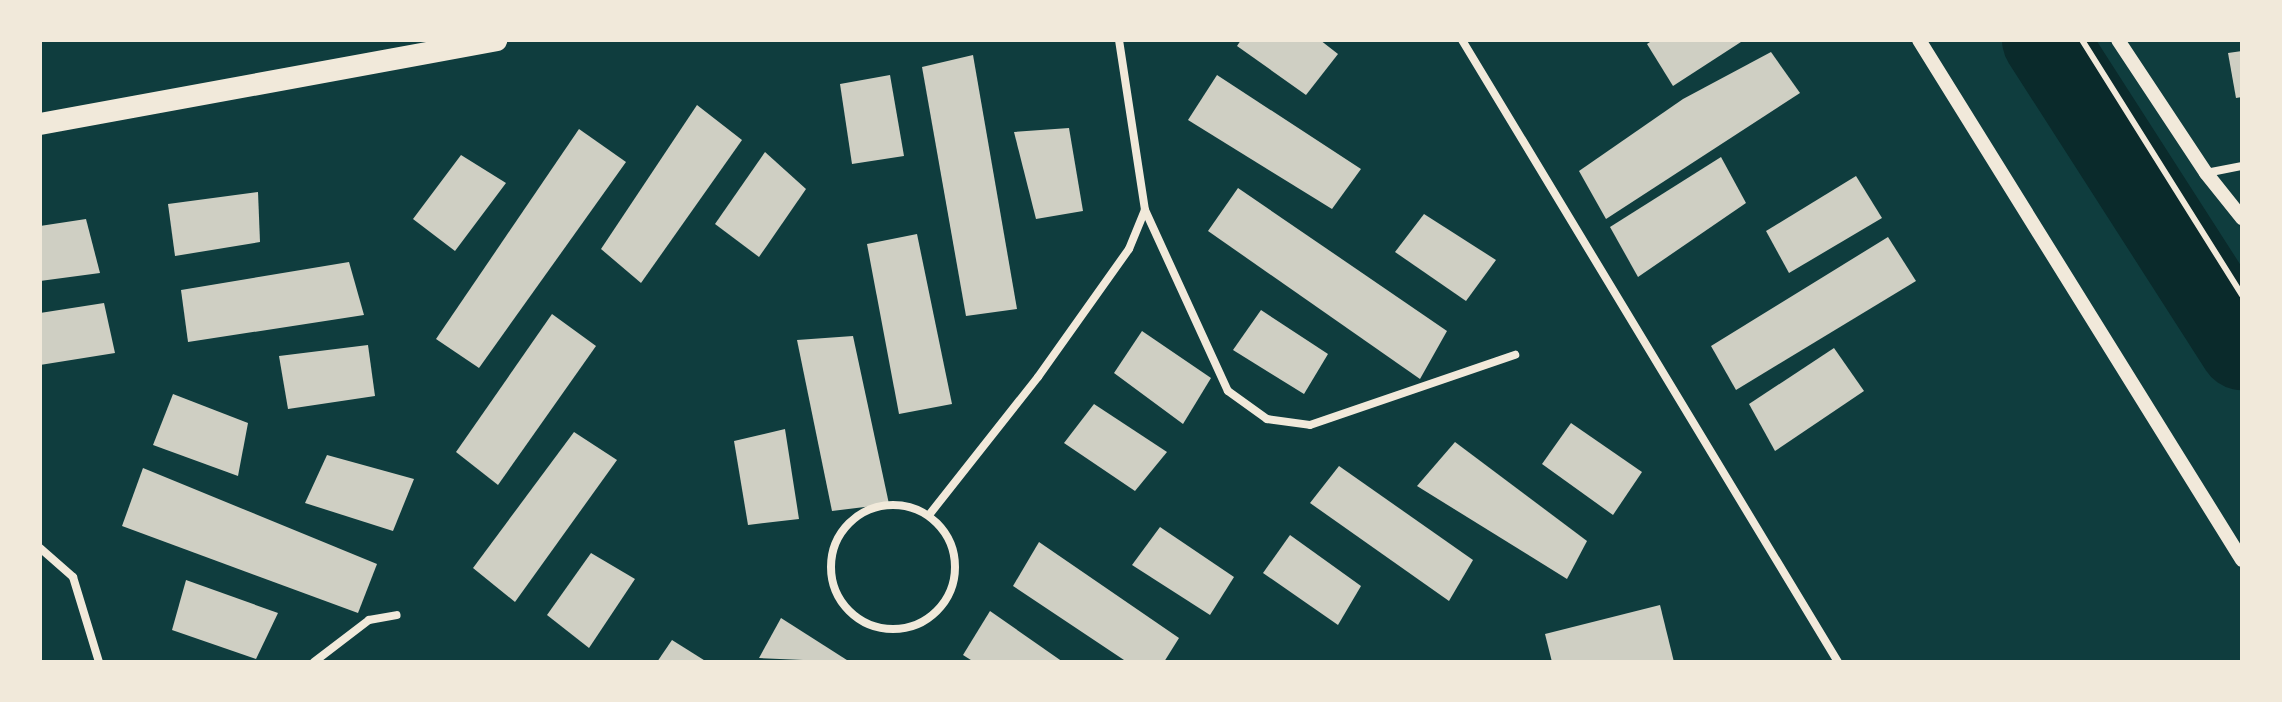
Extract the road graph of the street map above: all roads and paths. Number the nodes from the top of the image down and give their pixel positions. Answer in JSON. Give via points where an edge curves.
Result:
{"nodes":[{"id":1,"x":496,"y":40,"type":"edge"},
{"id":2,"x":1119,"y":40,"type":"edge"},
{"id":3,"x":1462,"y":40,"type":"edge"},
{"id":4,"x":1919,"y":40,"type":"edge"},
{"id":5,"x":2082,"y":40,"type":"edge"},
{"id":6,"x":2118,"y":40,"type":"edge"},
{"id":7,"x":40,"y":124,"type":"edge"},
{"id":8,"x":2242,"y":166,"type":"edge"},
{"id":9,"x":2206,"y":173,"type":"junction"},
{"id":10,"x":1145,"y":210,"type":"junction"},
{"id":11,"x":2242,"y":218,"type":"edge"},
{"id":12,"x":2242,"y":295,"type":"edge"},
{"id":13,"x":1515,"y":355,"type":"dead end"},
{"id":14,"x":929,"y":515,"type":"junction"},
{"id":15,"x":40,"y":548,"type":"edge"},
{"id":16,"x":2242,"y":560,"type":"edge"},
{"id":17,"x":397,"y":615,"type":"dead end"},
{"id":18,"x":99,"y":662,"type":"edge"},
{"id":19,"x":314,"y":662,"type":"edge"},
{"id":20,"x":1838,"y":662,"type":"edge"}],
"edges":[{"from":1,"to":7,"type":"highway"},
{"from":2,"to":10,"type":"street"},
{"from":3,"to":20,"type":"street"},
{"from":4,"to":16,"type":"street"},
{"from":5,"to":12,"type":"lane"},
{"from":6,"to":9,"type":"street"},
{"from":8,"to":9,"type":"street"},
{"from":9,"to":11,"type":"street"},
{"from":10,"to":13,"type":"street","via":[[1228,391],[1267,419],[1310,425]]},
{"from":10,"to":14,"type":"street","via":[[1120,262]]},
{"from":14,"to":14,"type":"street","via":[[953,549],[957,569],[947,598],[926,621],[907,629],[866,624],[837,595],[831,555],[839,535],[869,508],[900,506]]},
{"from":15,"to":18,"type":"street","via":[[73,577]]},
{"from":17,"to":19,"type":"street","via":[[369,620]]}]}
